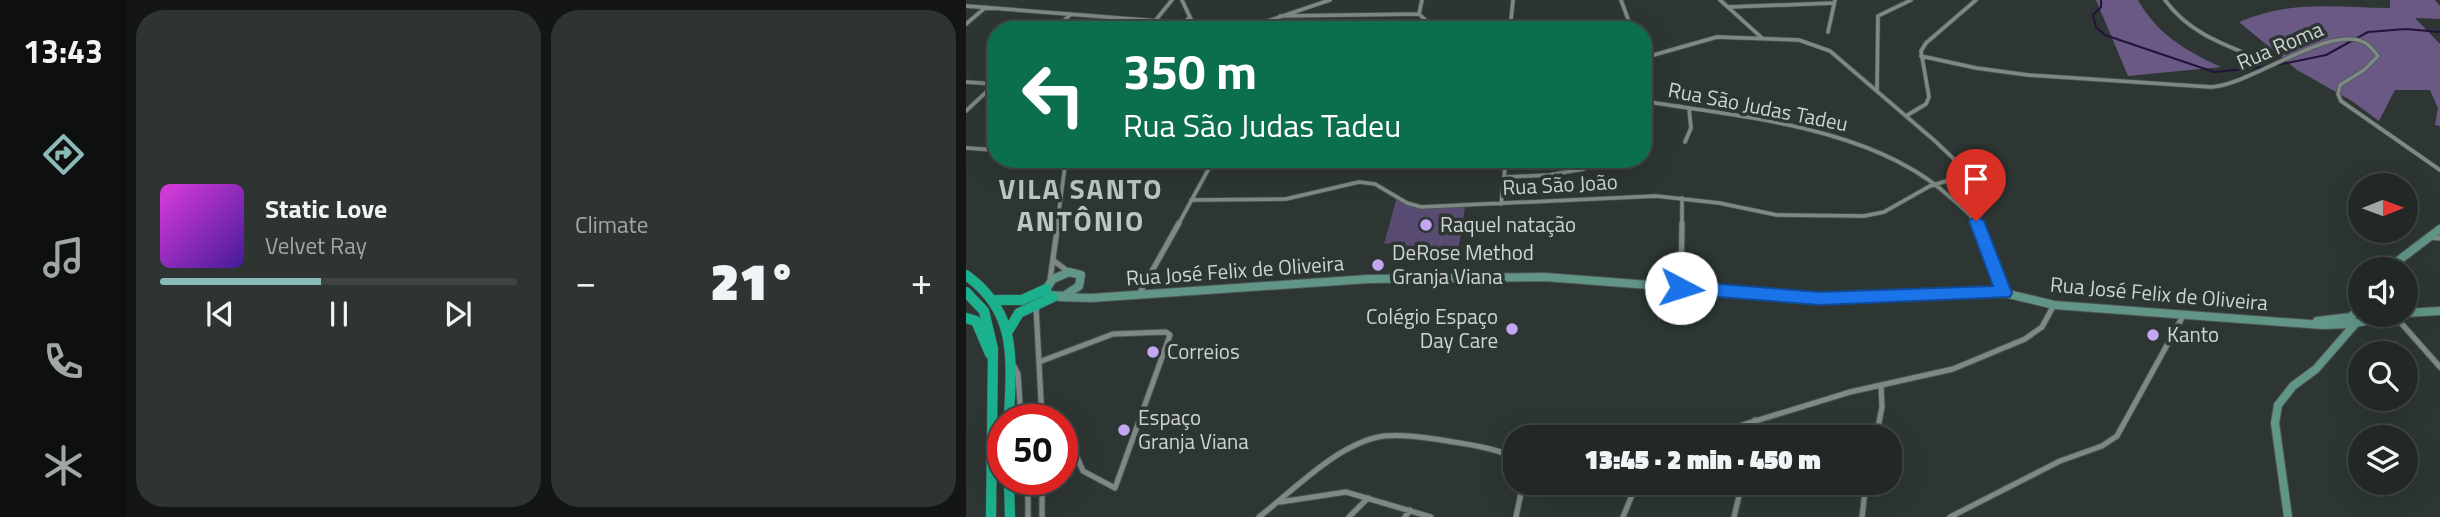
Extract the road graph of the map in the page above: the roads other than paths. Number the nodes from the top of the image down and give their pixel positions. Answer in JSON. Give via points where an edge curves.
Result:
{"nodes":[{"id":1,"x":1172,"y":0,"type":"edge"},
{"id":2,"x":1182,"y":0,"type":"edge"},
{"id":3,"x":1311,"y":0,"type":"edge"},
{"id":4,"x":1330,"y":0,"type":"edge"},
{"id":5,"x":1422,"y":0,"type":"edge"},
{"id":6,"x":1513,"y":0,"type":"edge"},
{"id":7,"x":1621,"y":0,"type":"edge"},
{"id":8,"x":1720,"y":0,"type":"edge"},
{"id":9,"x":1911,"y":0,"type":"edge"},
{"id":10,"x":1976,"y":0,"type":"edge"},
{"id":11,"x":2165,"y":0,"type":"edge"},
{"id":12,"x":1787,"y":1,"type":"edge"},
{"id":13,"x":1835,"y":2,"type":"edge"},
{"id":14,"x":1314,"y":5,"type":"junction"},
{"id":15,"x":966,"y":6,"type":"edge"},
{"id":16,"x":986,"y":7,"type":"junction"},
{"id":17,"x":1728,"y":7,"type":"junction"},
{"id":18,"x":1071,"y":14,"type":"junction"},
{"id":19,"x":1419,"y":14,"type":"junction"},
{"id":20,"x":1280,"y":16,"type":"junction"},
{"id":21,"x":1190,"y":17,"type":"junction"},
{"id":22,"x":1064,"y":21,"type":"edge"},
{"id":23,"x":1155,"y":21,"type":"joint"},
{"id":24,"x":1186,"y":21,"type":"edge"},
{"id":25,"x":1192,"y":21,"type":"edge"},
{"id":26,"x":1266,"y":21,"type":"edge"},
{"id":27,"x":1428,"y":21,"type":"edge"},
{"id":28,"x":1511,"y":21,"type":"edge"},
{"id":29,"x":1629,"y":21,"type":"edge"},
{"id":30,"x":966,"y":24,"type":"edge"},
{"id":31,"x":1829,"y":32,"type":"dead end"},
{"id":32,"x":1763,"y":38,"type":"junction"},
{"id":33,"x":1652,"y":55,"type":"edge"},
{"id":34,"x":1921,"y":56,"type":"junction"},
{"id":35,"x":2257,"y":58,"type":"dead end"},
{"id":36,"x":966,"y":82,"type":"edge"},
{"id":37,"x":987,"y":83,"type":"edge"},
{"id":38,"x":987,"y":91,"type":"edge"},
{"id":39,"x":1877,"y":91,"type":"junction"},
{"id":40,"x":1652,"y":102,"type":"edge"},
{"id":41,"x":1688,"y":108,"type":"junction"},
{"id":42,"x":966,"y":111,"type":"edge"},
{"id":43,"x":1699,"y":111,"type":"junction"},
{"id":44,"x":1906,"y":116,"type":"junction"},
{"id":45,"x":1691,"y":117,"type":"junction"},
{"id":46,"x":1685,"y":142,"type":"dead end"},
{"id":47,"x":966,"y":148,"type":"edge"},
{"id":48,"x":987,"y":149,"type":"edge"},
{"id":49,"x":1063,"y":168,"type":"edge"},
{"id":50,"x":1209,"y":168,"type":"edge"},
{"id":51,"x":1506,"y":168,"type":"edge"},
{"id":52,"x":1584,"y":169,"type":"dead end"},
{"id":53,"x":2440,"y":170,"type":"edge"},
{"id":54,"x":1970,"y":174,"type":"junction"},
{"id":55,"x":1505,"y":177,"type":"junction"},
{"id":56,"x":1936,"y":184,"type":"junction"},
{"id":57,"x":1682,"y":198,"type":"junction"},
{"id":58,"x":1191,"y":200,"type":"junction"},
{"id":59,"x":1501,"y":204,"type":"junction"},
{"id":60,"x":1976,"y":221,"type":"junction"},
{"id":61,"x":2440,"y":229,"type":"edge"},
{"id":62,"x":2428,"y":237,"type":"junction"},
{"id":63,"x":2440,"y":238,"type":"edge"},
{"id":64,"x":2403,"y":257,"type":"edge"},
{"id":65,"x":1054,"y":261,"type":"junction"},
{"id":66,"x":1069,"y":272,"type":"junction"},
{"id":67,"x":966,"y":275,"type":"edge"},
{"id":68,"x":1079,"y":286,"type":"junction"},
{"id":69,"x":1681,"y":288,"type":"junction"},
{"id":70,"x":1052,"y":291,"type":"junction"},
{"id":71,"x":966,"y":292,"type":"edge"},
{"id":72,"x":2004,"y":293,"type":"junction"},
{"id":73,"x":1138,"y":296,"type":"junction"},
{"id":74,"x":1091,"y":298,"type":"junction"},
{"id":75,"x":996,"y":300,"type":"junction"},
{"id":76,"x":1036,"y":303,"type":"junction"},
{"id":77,"x":2054,"y":305,"type":"junction"},
{"id":78,"x":2439,"y":309,"type":"edge"},
{"id":79,"x":2418,"y":312,"type":"edge"},
{"id":80,"x":2183,"y":316,"type":"junction"},
{"id":81,"x":966,"y":318,"type":"edge"},
{"id":82,"x":2348,"y":323,"type":"edge"},
{"id":83,"x":2348,"y":323,"type":"edge"},
{"id":84,"x":2344,"y":325,"type":"junction"},
{"id":85,"x":2404,"y":327,"type":"edge"},
{"id":86,"x":1007,"y":333,"type":"junction"},
{"id":87,"x":1011,"y":360,"type":"junction"},
{"id":88,"x":1039,"y":362,"type":"junction"},
{"id":89,"x":993,"y":363,"type":"junction"},
{"id":90,"x":2440,"y":367,"type":"edge"},
{"id":91,"x":1881,"y":386,"type":"junction"},
{"id":92,"x":1010,"y":404,"type":"edge"},
{"id":93,"x":1020,"y":404,"type":"edge"},
{"id":94,"x":1041,"y":404,"type":"edge"},
{"id":95,"x":1755,"y":420,"type":"junction"},
{"id":96,"x":1740,"y":425,"type":"edge"},
{"id":97,"x":1754,"y":425,"type":"edge"},
{"id":98,"x":1879,"y":425,"type":"edge"},
{"id":99,"x":1503,"y":453,"type":"edge"},
{"id":100,"x":1078,"y":460,"type":"edge"},
{"id":101,"x":1009,"y":495,"type":"edge"},
{"id":102,"x":1028,"y":495,"type":"edge"},
{"id":103,"x":1042,"y":495,"type":"edge"},
{"id":104,"x":1521,"y":495,"type":"edge"},
{"id":105,"x":1632,"y":495,"type":"edge"},
{"id":106,"x":1739,"y":495,"type":"edge"},
{"id":107,"x":1865,"y":495,"type":"edge"},
{"id":108,"x":1368,"y":498,"type":"junction"},
{"id":109,"x":1279,"y":502,"type":"junction"},
{"id":110,"x":1409,"y":510,"type":"junction"},
{"id":111,"x":991,"y":517,"type":"edge"},
{"id":112,"x":1010,"y":517,"type":"edge"},
{"id":113,"x":1028,"y":517,"type":"edge"},
{"id":114,"x":1042,"y":517,"type":"edge"},
{"id":115,"x":1259,"y":517,"type":"edge"},
{"id":116,"x":1349,"y":517,"type":"edge"},
{"id":117,"x":1405,"y":517,"type":"edge"},
{"id":118,"x":1431,"y":517,"type":"edge"},
{"id":119,"x":1516,"y":517,"type":"edge"},
{"id":120,"x":1623,"y":517,"type":"edge"},
{"id":121,"x":1734,"y":517,"type":"edge"},
{"id":122,"x":1862,"y":517,"type":"edge"},
{"id":123,"x":1950,"y":517,"type":"edge"},
{"id":124,"x":2288,"y":517,"type":"edge"}],
"edges":[{"from":1,"to":23,"type":"street"},
{"from":2,"to":21,"type":"street"},
{"from":3,"to":14,"type":"street"},
{"from":4,"to":14,"type":"street"},
{"from":5,"to":19,"type":"street"},
{"from":6,"to":28,"type":"street"},
{"from":7,"to":29,"type":"street"},
{"from":8,"to":17,"type":"street"},
{"from":9,"to":39,"type":"street","via":[[1878,16]]},
{"from":10,"to":34,"type":"street","via":[[1926,43]]},
{"from":11,"to":35,"type":"street","via":[[2177,18],[2196,31]]},
{"from":12,"to":13,"type":"street"},
{"from":12,"to":17,"type":"street"},
{"from":13,"to":31,"type":"street"},
{"from":14,"to":20,"type":"street"},
{"from":15,"to":16,"type":"street"},
{"from":16,"to":18,"type":"street"},
{"from":16,"to":30,"type":"street"},
{"from":17,"to":32,"type":"street"},
{"from":18,"to":22,"type":"street"},
{"from":18,"to":23,"type":"street"},
{"from":19,"to":20,"type":"street"},
{"from":19,"to":27,"type":"street"},
{"from":20,"to":26,"type":"street"},
{"from":21,"to":24,"type":"street"},
{"from":21,"to":25,"type":"street"},
{"from":32,"to":33,"type":"street","via":[[1709,37]]},
{"from":32,"to":39,"type":"street","via":[[1799,40],[1830,51]]},
{"from":34,"to":44,"type":"street","via":[[1929,97]]},
{"from":34,"to":53,"type":"street","name":"Rua Roma","via":[[2037,76],[2223,86],[2333,39],[2356,40],[2378,56],[2340,85],[2341,101]]},
{"from":36,"to":37,"type":"street"},
{"from":38,"to":42,"type":"street"},
{"from":39,"to":44,"type":"street"},
{"from":40,"to":41,"type":"street","name":"Rua São Judas Tadeu"},
{"from":41,"to":43,"type":"street","name":"Rua São Judas Tadeu"},
{"from":41,"to":45,"type":"street"},
{"from":43,"to":45,"type":"street"},
{"from":43,"to":56,"type":"street","name":"Rua São Judas Tadeu","via":[[1800,127],[1847,140]]},
{"from":44,"to":54,"type":"street"},
{"from":45,"to":46,"type":"street"},
{"from":47,"to":48,"type":"street"},
{"from":49,"to":65,"type":"street"},
{"from":50,"to":58,"type":"street"},
{"from":51,"to":55,"type":"street"},
{"from":52,"to":55,"type":"street"},
{"from":54,"to":56,"type":"street","name":"Rua São João"},
{"from":54,"to":60,"type":"street","via":[[1987,196],[1987,205]]},
{"from":55,"to":59,"type":"street"},
{"from":56,"to":57,"type":"street","name":"Rua São João","via":[[1896,207],[1864,216],[1777,215]]},
{"from":56,"to":60,"type":"street","name":"Rua São Judas Tadeu"},
{"from":57,"to":59,"type":"street","name":"Rua São João"},
{"from":57,"to":69,"type":"street"},
{"from":58,"to":59,"type":"street","name":"Rua São João","via":[[1294,198],[1366,182],[1415,207]]},
{"from":58,"to":73,"type":"street"},
{"from":60,"to":72,"type":"street","name":"Rua São Judas Tadeu"},
{"from":61,"to":62,"type":"main road"},
{"from":62,"to":63,"type":"street"},
{"from":62,"to":64,"type":"main road"},
{"from":65,"to":66,"type":"street"},
{"from":65,"to":70,"type":"street"},
{"from":66,"to":68,"type":"main road","via":[[1081,275]]},
{"from":66,"to":70,"type":"main road"},
{"from":67,"to":75,"type":"highway"},
{"from":68,"to":70,"type":"main road","via":[[1070,293]]},
{"from":68,"to":74,"type":"main road"},
{"from":69,"to":72,"type":"main road","name":"Rua José Felix de Oliveira","via":[[1820,299]]},
{"from":69,"to":73,"type":"main road","name":"Rua José Felix de Oliveira","via":[[1545,277],[1458,276]]},
{"from":70,"to":74,"type":"main road","name":"Rua José Felix de Oliveira"},
{"from":70,"to":75,"type":"highway","via":[[1015,303]]},
{"from":70,"to":76,"type":"highway"},
{"from":71,"to":89,"type":"highway","via":[[988,321]]},
{"from":72,"to":77,"type":"main road","name":"Rua José Felix de Oliveira"},
{"from":73,"to":74,"type":"main road","name":"Rua José Felix de Oliveira"},
{"from":75,"to":86,"type":"highway"},
{"from":76,"to":86,"type":"highway","via":[[1019,313]]},
{"from":76,"to":88,"type":"street"},
{"from":77,"to":80,"type":"main road","name":"Rua José Felix de Oliveira"},
{"from":77,"to":91,"type":"street","via":[[2042,327],[2008,347],[1953,369]]},
{"from":78,"to":79,"type":"main road"},
{"from":80,"to":84,"type":"main road","name":"Rua José Felix de Oliveira"},
{"from":80,"to":123,"type":"street","via":[[2117,436]]},
{"from":81,"to":89,"type":"highway","via":[[976,321]]},
{"from":82,"to":84,"type":"main road"},
{"from":83,"to":84,"type":"main road","name":"Rua José Felix de Oliveira"},
{"from":84,"to":124,"type":"main road","via":[[2316,369],[2285,394],[2274,414]]},
{"from":85,"to":90,"type":"street"},
{"from":86,"to":87,"type":"highway"},
{"from":87,"to":92,"type":"highway"},
{"from":87,"to":93,"type":"street","via":[[1018,374]]},
{"from":88,"to":94,"type":"street"},
{"from":88,"to":100,"type":"street","via":[[1122,332],[1170,335],[1115,488],[1083,471]]},
{"from":89,"to":111,"type":"highway"},
{"from":91,"to":95,"type":"street"},
{"from":91,"to":98,"type":"street"},
{"from":95,"to":96,"type":"street"},
{"from":95,"to":97,"type":"street"},
{"from":99,"to":109,"type":"street","via":[[1422,436],[1380,436],[1342,452]]},
{"from":101,"to":112,"type":"highway"},
{"from":102,"to":113,"type":"street"},
{"from":103,"to":114,"type":"street"},
{"from":104,"to":119,"type":"street"},
{"from":105,"to":120,"type":"street"},
{"from":106,"to":121,"type":"street"},
{"from":107,"to":122,"type":"street"},
{"from":108,"to":109,"type":"street","via":[[1336,492]]},
{"from":108,"to":110,"type":"street"},
{"from":108,"to":116,"type":"street"},
{"from":109,"to":115,"type":"street"},
{"from":110,"to":117,"type":"street"},
{"from":110,"to":118,"type":"street"}]}
